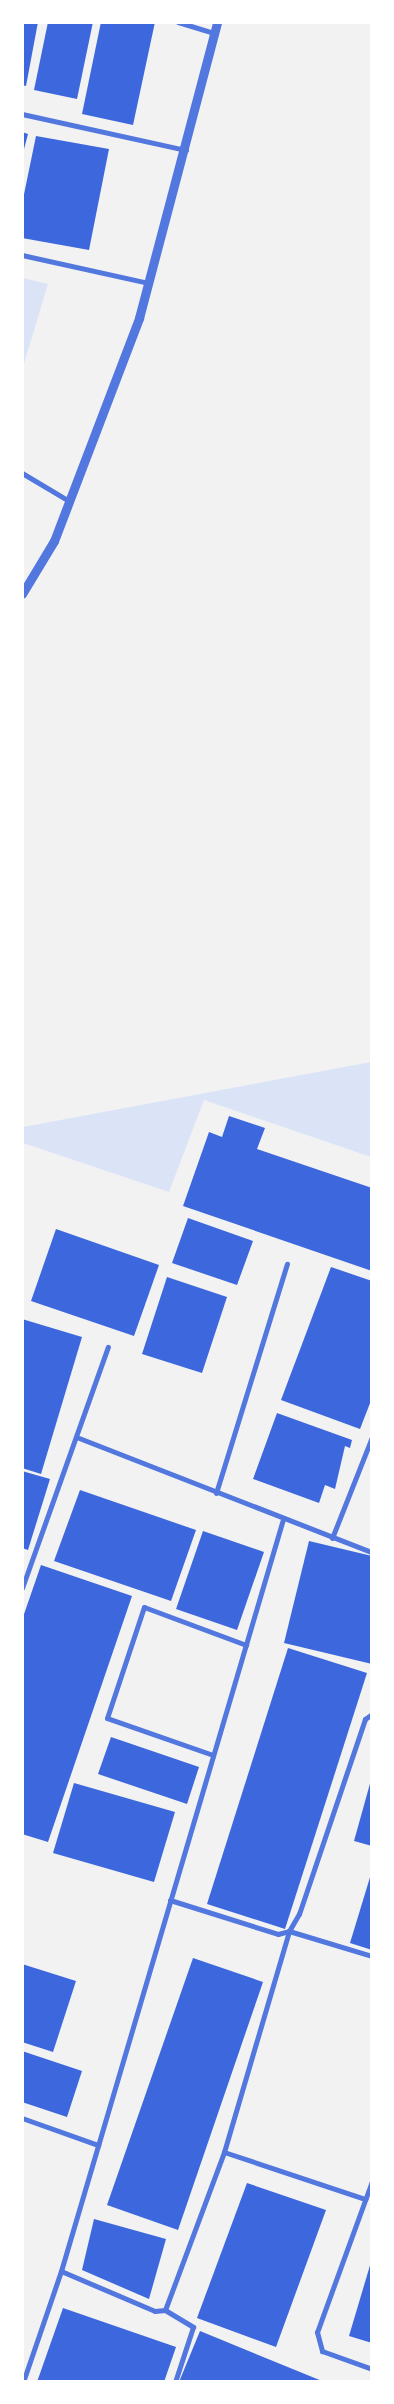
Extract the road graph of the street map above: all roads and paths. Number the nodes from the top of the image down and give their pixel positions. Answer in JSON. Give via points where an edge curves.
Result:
{"nodes":[{"id":1,"x":178,"y":22,"type":"edge"},
{"id":2,"x":217,"y":22,"type":"edge"},
{"id":3,"x":214,"y":33,"type":"junction"},
{"id":4,"x":22,"y":114,"type":"edge"},
{"id":5,"x":186,"y":150,"type":"junction"},
{"id":6,"x":22,"y":255,"type":"edge"},
{"id":7,"x":148,"y":283,"type":"junction"},
{"id":8,"x":22,"y":473,"type":"edge"},
{"id":9,"x":69,"y":501,"type":"junction"},
{"id":10,"x":22,"y":594,"type":"edge"},
{"id":11,"x":287,"y":1264,"type":"dead end"},
{"id":12,"x":108,"y":1347,"type":"dead end"},
{"id":13,"x":79,"y":1438,"type":"junction"},
{"id":14,"x":372,"y":1438,"type":"edge"},
{"id":15,"x":216,"y":1492,"type":"junction"},
{"id":16,"x":283,"y":1519,"type":"junction"},
{"id":17,"x":332,"y":1538,"type":"junction"},
{"id":18,"x":372,"y":1552,"type":"edge"},
{"id":19,"x":22,"y":1588,"type":"edge"},
{"id":20,"x":246,"y":1645,"type":"junction"},
{"id":21,"x":372,"y":1714,"type":"edge"},
{"id":22,"x":213,"y":1755,"type":"junction"},
{"id":23,"x":170,"y":1900,"type":"junction"},
{"id":24,"x":289,"y":1931,"type":"junction"},
{"id":25,"x":372,"y":1956,"type":"edge"},
{"id":26,"x":22,"y":2118,"type":"edge"},
{"id":27,"x":98,"y":2145,"type":"junction"},
{"id":28,"x":224,"y":2152,"type":"junction"},
{"id":29,"x":372,"y":2181,"type":"edge"},
{"id":30,"x":365,"y":2199,"type":"junction"},
{"id":31,"x":61,"y":2271,"type":"junction"},
{"id":32,"x":165,"y":2310,"type":"junction"},
{"id":33,"x":372,"y":2369,"type":"edge"},
{"id":34,"x":23,"y":2382,"type":"edge"},
{"id":35,"x":175,"y":2382,"type":"edge"}],
"edges":[{"from":1,"to":3,"type":"street"},
{"from":2,"to":3,"type":"street"},
{"from":3,"to":5,"type":"street"},
{"from":4,"to":5,"type":"street"},
{"from":5,"to":7,"type":"street"},
{"from":6,"to":7,"type":"street"},
{"from":7,"to":9,"type":"street"},
{"from":8,"to":9,"type":"street"},
{"from":9,"to":10,"type":"street","via":[[54,541]]},
{"from":11,"to":15,"type":"street"},
{"from":12,"to":13,"type":"street"},
{"from":13,"to":15,"type":"street"},
{"from":13,"to":19,"type":"street"},
{"from":14,"to":17,"type":"street"},
{"from":15,"to":16,"type":"street"},
{"from":16,"to":17,"type":"street"},
{"from":16,"to":20,"type":"street"},
{"from":17,"to":18,"type":"street"},
{"from":20,"to":22,"type":"street"},
{"from":20,"to":22,"type":"street","via":[[144,1607],[107,1718]]},
{"from":21,"to":24,"type":"street","via":[[365,1719],[299,1914]]},
{"from":22,"to":23,"type":"street"},
{"from":23,"to":24,"type":"street","via":[[278,1934]]},
{"from":23,"to":27,"type":"street"},
{"from":24,"to":25,"type":"street"},
{"from":24,"to":28,"type":"street"},
{"from":26,"to":27,"type":"street"},
{"from":27,"to":31,"type":"street"},
{"from":28,"to":30,"type":"street"},
{"from":28,"to":32,"type":"street"},
{"from":29,"to":30,"type":"street"},
{"from":30,"to":33,"type":"street","via":[[317,2339],[330,2356]]},
{"from":31,"to":32,"type":"street","via":[[156,2311]]},
{"from":31,"to":34,"type":"street"},
{"from":32,"to":35,"type":"street","via":[[194,2327]]}]}
